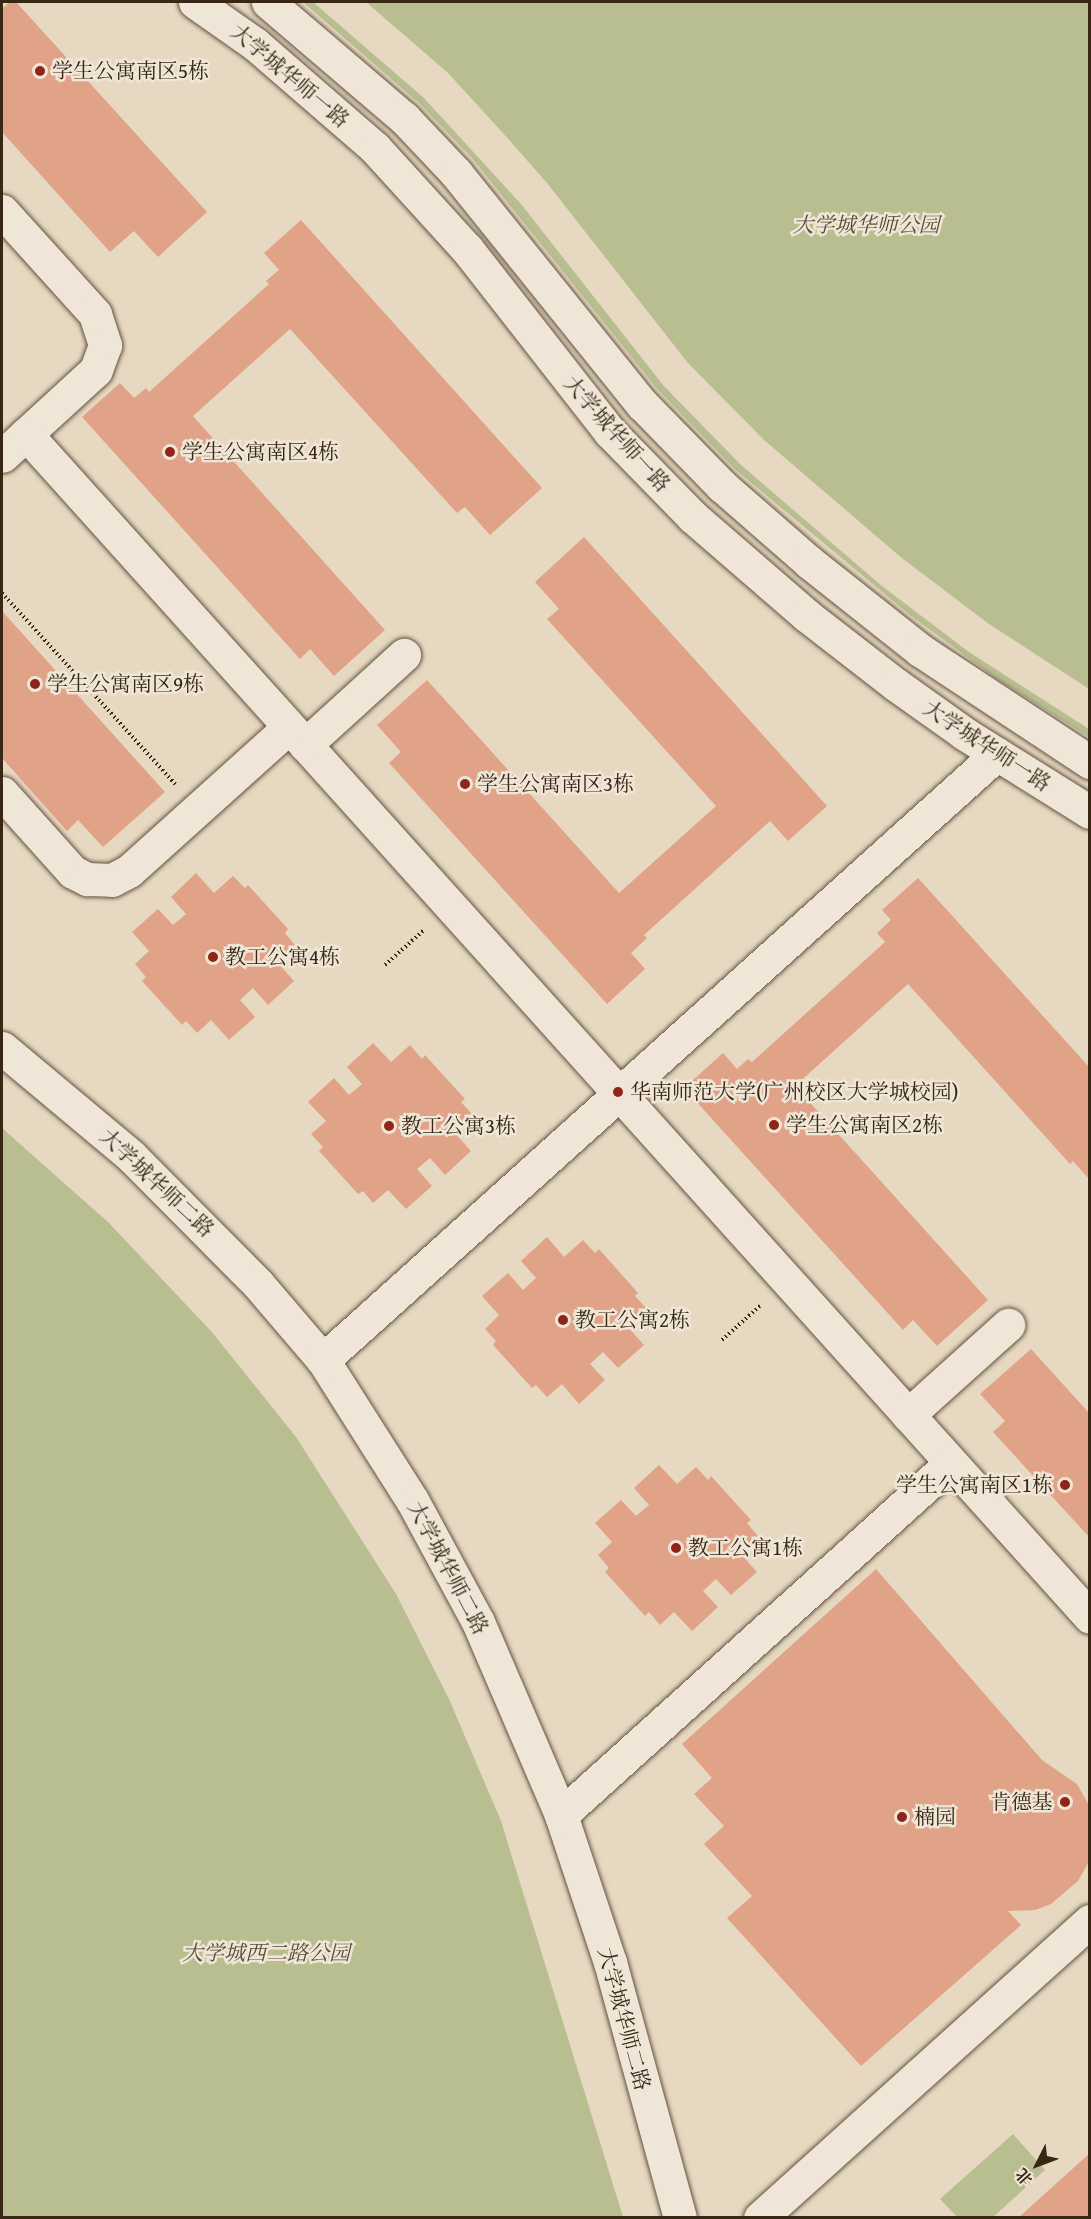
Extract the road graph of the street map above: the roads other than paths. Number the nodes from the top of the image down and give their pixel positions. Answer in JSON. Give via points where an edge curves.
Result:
{"nodes":[{"id":1,"x":195,"y":2,"type":"edge"},
{"id":2,"x":268,"y":2,"type":"edge"},
{"id":3,"x":2,"y":211,"type":"edge"},
{"id":4,"x":26,"y":434,"type":"junction"},
{"id":5,"x":2,"y":456,"type":"edge"},
{"id":6,"x":404,"y":656,"type":"dead end"},
{"id":7,"x":297,"y":736,"type":"junction"},
{"id":8,"x":997,"y":754,"type":"junction"},
{"id":9,"x":1089,"y":762,"type":"edge"},
{"id":10,"x":2,"y":793,"type":"edge"},
{"id":11,"x":1089,"y":812,"type":"edge"},
{"id":12,"x":2,"y":1048,"type":"edge"},
{"id":13,"x":619,"y":1094,"type":"junction"},
{"id":14,"x":1008,"y":1324,"type":"dead end"},
{"id":15,"x":323,"y":1360,"type":"junction"},
{"id":16,"x":908,"y":1415,"type":"junction"},
{"id":17,"x":951,"y":1463,"type":"junction"},
{"id":18,"x":1089,"y":1617,"type":"edge"},
{"id":19,"x":561,"y":1815,"type":"junction"},
{"id":20,"x":1089,"y":1921,"type":"edge"},
{"id":21,"x":680,"y":2217,"type":"edge"},
{"id":22,"x":760,"y":2217,"type":"edge"}],
"edges":[{"from":1,"to":8,"type":"street","name":"大学城华师一路","via":[[255,44],[375,148],[467,249],[610,432],[693,517],[838,641]]},
{"from":2,"to":9,"type":"street","name":"大学城华师一路","via":[[404,118],[456,173],[642,404],[722,486],[809,562],[920,650]]},
{"from":3,"to":4,"type":"street","via":[[94,314],[104,337],[103,355],[96,370]]},
{"from":4,"to":5,"type":"street"},
{"from":4,"to":7,"type":"street"},
{"from":6,"to":7,"type":"street"},
{"from":7,"to":10,"type":"street","via":[[197,809],[120,877],[96,881],[73,872]]},
{"from":7,"to":13,"type":"street"},
{"from":8,"to":11,"type":"street","name":"大学城华师一路"},
{"from":8,"to":13,"type":"street"},
{"from":12,"to":15,"type":"street","name":"大学城华师二路","via":[[139,1164],[217,1240]]},
{"from":13,"to":15,"type":"street"},
{"from":13,"to":16,"type":"street"},
{"from":14,"to":16,"type":"street"},
{"from":15,"to":19,"type":"street","name":"大学城华师二路","via":[[380,1446],[451,1570],[524,1722]]},
{"from":16,"to":17,"type":"street"},
{"from":17,"to":18,"type":"street"},
{"from":17,"to":19,"type":"street"},
{"from":19,"to":21,"type":"street","name":"大学城华师二路","via":[[610,1962]]},
{"from":20,"to":22,"type":"street"}]}
